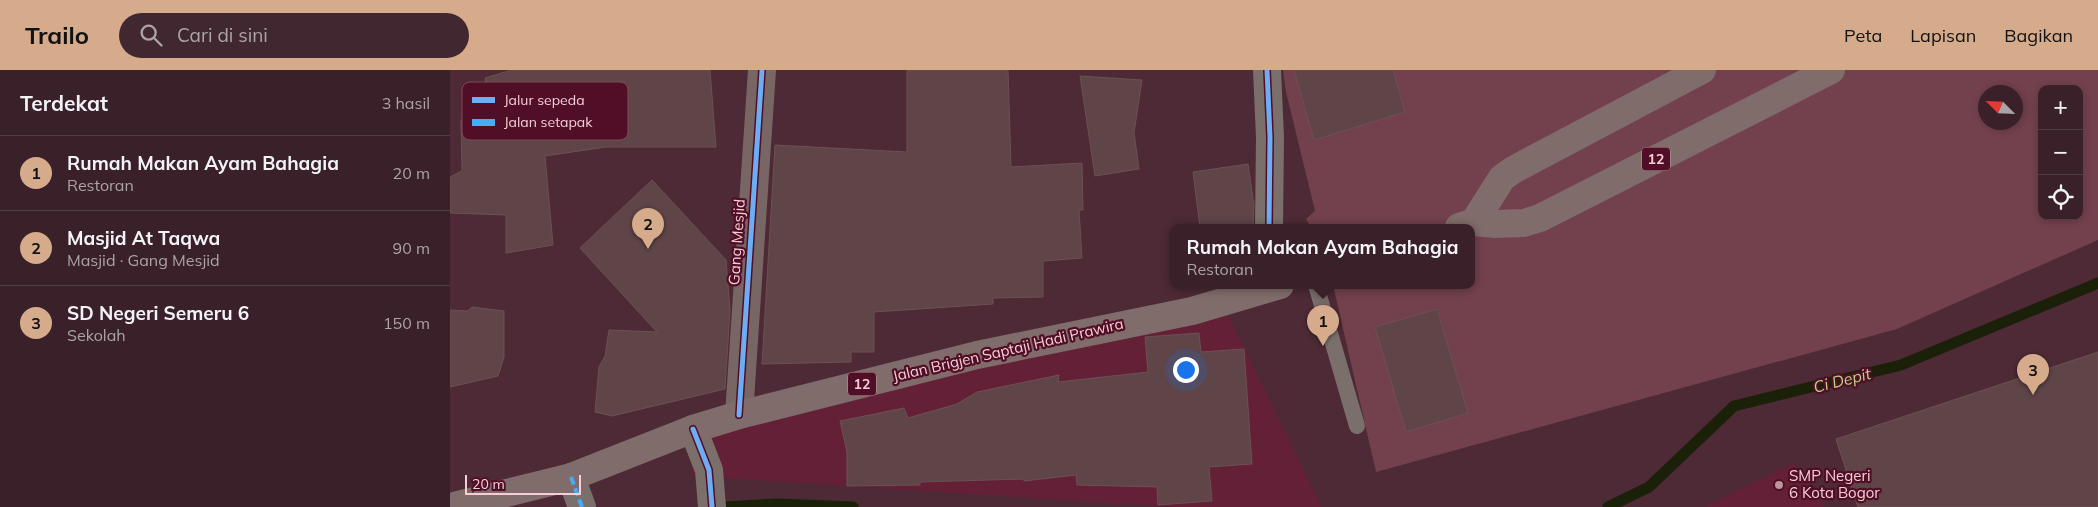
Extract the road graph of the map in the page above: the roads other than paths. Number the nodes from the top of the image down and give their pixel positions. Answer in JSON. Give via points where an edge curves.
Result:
{"nodes":[{"id":1,"x":762,"y":70,"type":"edge"},
{"id":2,"x":1266,"y":70,"type":"edge"},
{"id":3,"x":1702,"y":70,"type":"edge"},
{"id":4,"x":1832,"y":70,"type":"edge"},
{"id":5,"x":1269,"y":224,"type":"edge"},
{"id":6,"x":1468,"y":224,"type":"edge"},
{"id":7,"x":1475,"y":225,"type":"edge"},
{"id":8,"x":1264,"y":289,"type":"edge"},
{"id":9,"x":1317,"y":289,"type":"edge"},
{"id":10,"x":739,"y":416,"type":"junction"},
{"id":11,"x":1357,"y":426,"type":"dead end"},
{"id":12,"x":693,"y":429,"type":"junction"},
{"id":13,"x":571,"y":477,"type":"junction"},
{"id":14,"x":450,"y":507,"type":"edge"},
{"id":15,"x":582,"y":507,"type":"edge"},
{"id":16,"x":712,"y":507,"type":"edge"}],
"edges":[{"from":1,"to":10,"type":"street","name":"Gang Mesjid"},
{"from":2,"to":5,"type":"street","via":[[1270,137]]},
{"from":3,"to":6,"type":"main road","number":"12","via":[[1513,170],[1502,178]]},
{"from":4,"to":7,"type":"main road","number":"12","via":[[1540,218],[1524,223]]},
{"from":8,"to":10,"type":"main road","name":"Jalan Brigjen Saptaji Hadi Prawira","number":"12","via":[[1192,311],[977,355]]},
{"from":9,"to":11,"type":"lane"},
{"from":10,"to":12,"type":"main road","name":"Jalan Brigjen Saptaji Hadi Prawira","number":"12"},
{"from":12,"to":13,"type":"main road","name":"Jalan Brigjen Saptaji Hadi Prawira","number":"12"},
{"from":12,"to":16,"type":"street","via":[[709,470]]},
{"from":13,"to":14,"type":"main road","name":"Jalan Brigjen Saptaji Hadi Prawira","number":"12"},
{"from":13,"to":15,"type":"street"}]}
